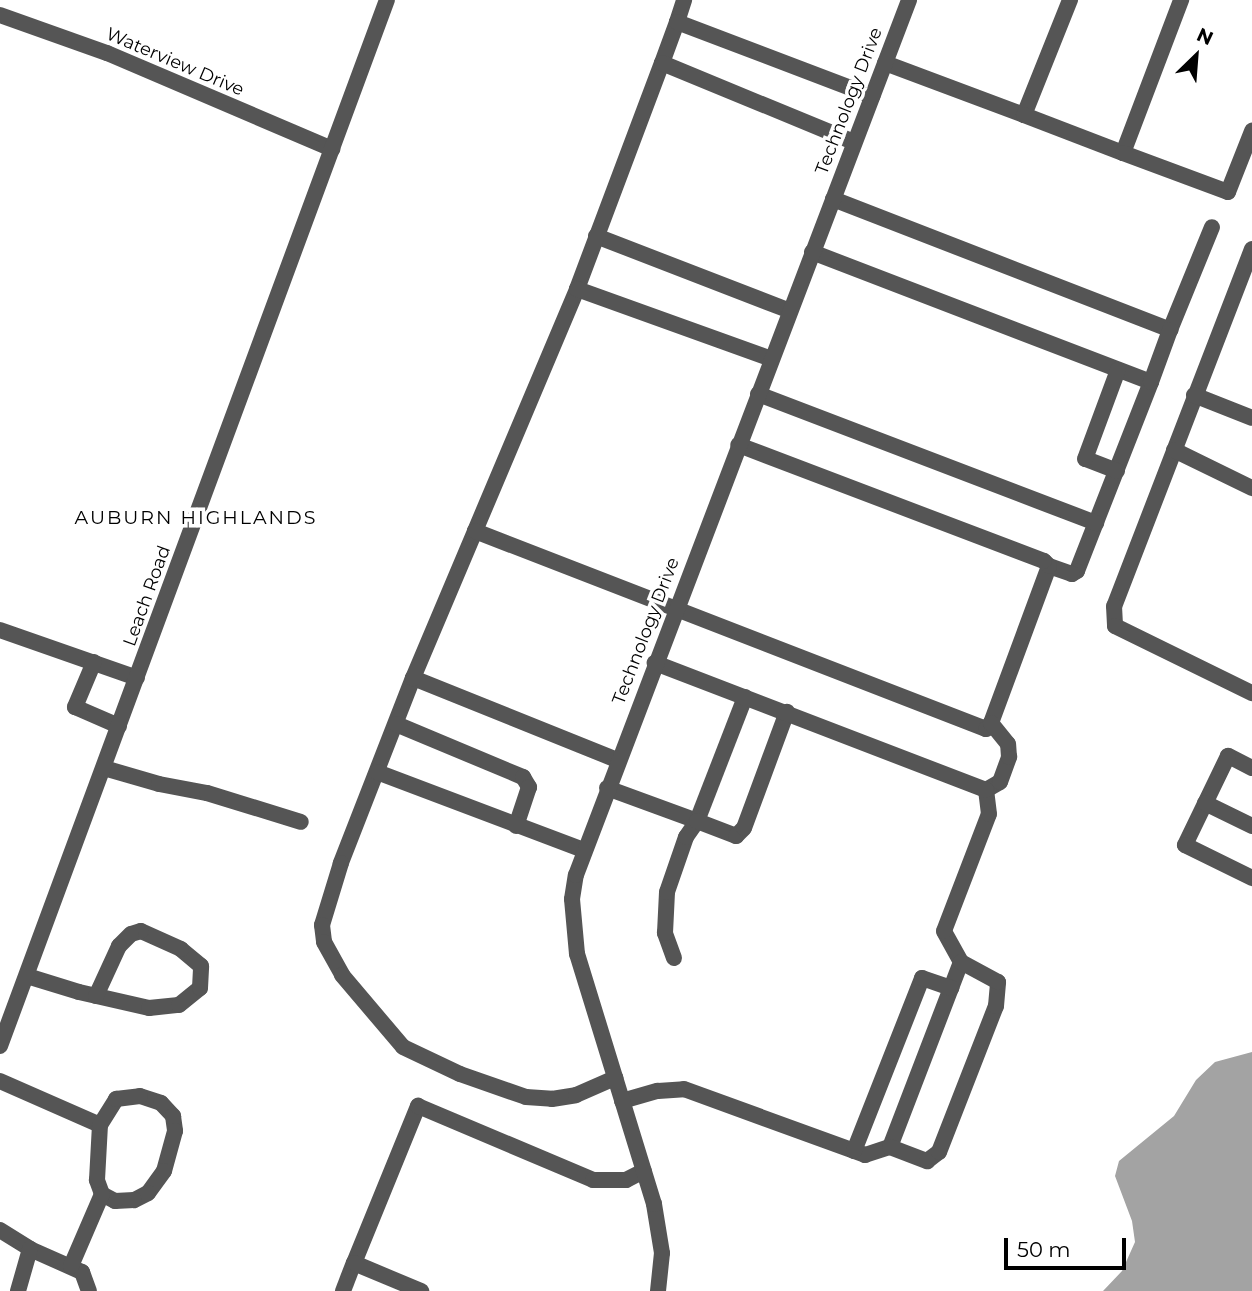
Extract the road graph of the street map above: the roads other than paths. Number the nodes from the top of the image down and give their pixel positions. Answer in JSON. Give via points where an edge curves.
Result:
{"nodes":[{"id":1,"x":387,"y":0,"type":"edge"},
{"id":2,"x":684,"y":0,"type":"edge"},
{"id":3,"x":909,"y":0,"type":"edge"},
{"id":4,"x":1070,"y":0,"type":"edge"},
{"id":5,"x":1181,"y":0,"type":"edge"},
{"id":6,"x":0,"y":15,"type":"edge"},
{"id":7,"x":677,"y":22,"type":"junction"},
{"id":8,"x":662,"y":63,"type":"junction"},
{"id":9,"x":885,"y":63,"type":"junction"},
{"id":10,"x":872,"y":96,"type":"junction"},
{"id":11,"x":1024,"y":115,"type":"junction"},
{"id":12,"x":1252,"y":131,"type":"edge"},
{"id":13,"x":854,"y":142,"type":"junction"},
{"id":14,"x":332,"y":149,"type":"junction"},
{"id":15,"x":1124,"y":153,"type":"junction"},
{"id":16,"x":833,"y":199,"type":"junction"},
{"id":17,"x":1212,"y":227,"type":"dead end"},
{"id":18,"x":596,"y":236,"type":"junction"},
{"id":19,"x":1252,"y":248,"type":"edge"},
{"id":20,"x":812,"y":252,"type":"junction"},
{"id":21,"x":577,"y":289,"type":"junction"},
{"id":22,"x":790,"y":311,"type":"junction"},
{"id":23,"x":1170,"y":330,"type":"junction"},
{"id":24,"x":771,"y":359,"type":"junction"},
{"id":25,"x":1118,"y":370,"type":"junction"},
{"id":26,"x":1151,"y":382,"type":"junction"},
{"id":27,"x":758,"y":394,"type":"junction"},
{"id":28,"x":1194,"y":396,"type":"junction"},
{"id":29,"x":1252,"y":418,"type":"edge"},
{"id":30,"x":738,"y":445,"type":"junction"},
{"id":31,"x":1174,"y":450,"type":"junction"},
{"id":32,"x":1116,"y":471,"type":"junction"},
{"id":33,"x":1252,"y":488,"type":"edge"},
{"id":34,"x":1096,"y":523,"type":"junction"},
{"id":35,"x":475,"y":531,"type":"junction"},
{"id":36,"x":1049,"y":566,"type":"junction"},
{"id":37,"x":675,"y":610,"type":"junction"},
{"id":38,"x":0,"y":630,"type":"edge"},
{"id":39,"x":94,"y":663,"type":"junction"},
{"id":40,"x":655,"y":663,"type":"junction"},
{"id":41,"x":137,"y":678,"type":"junction"},
{"id":42,"x":413,"y":678,"type":"junction"},
{"id":43,"x":1252,"y":693,"type":"edge"},
{"id":44,"x":745,"y":697,"type":"junction"},
{"id":45,"x":787,"y":712,"type":"junction"},
{"id":46,"x":991,"y":723,"type":"junction"},
{"id":47,"x":396,"y":724,"type":"junction"},
{"id":48,"x":119,"y":726,"type":"junction"},
{"id":49,"x":617,"y":760,"type":"junction"},
{"id":50,"x":104,"y":768,"type":"junction"},
{"id":51,"x":1252,"y":768,"type":"edge"},
{"id":52,"x":377,"y":772,"type":"junction"},
{"id":53,"x":607,"y":788,"type":"junction"},
{"id":54,"x":986,"y":790,"type":"junction"},
{"id":55,"x":1205,"y":803,"type":"junction"},
{"id":56,"x":697,"y":821,"type":"junction"},
{"id":57,"x":301,"y":822,"type":"dead end"},
{"id":58,"x":516,"y":826,"type":"junction"},
{"id":59,"x":1252,"y":827,"type":"edge"},
{"id":60,"x":583,"y":850,"type":"junction"},
{"id":61,"x":1252,"y":878,"type":"edge"},
{"id":62,"x":674,"y":958,"type":"dead end"},
{"id":63,"x":961,"y":962,"type":"junction"},
{"id":64,"x":27,"y":976,"type":"junction"},
{"id":65,"x":951,"y":988,"type":"junction"},
{"id":66,"x":96,"y":996,"type":"junction"},
{"id":67,"x":0,"y":1046,"type":"edge"},
{"id":68,"x":615,"y":1078,"type":"junction"},
{"id":69,"x":0,"y":1081,"type":"edge"},
{"id":70,"x":622,"y":1101,"type":"junction"},
{"id":71,"x":100,"y":1125,"type":"junction"},
{"id":72,"x":890,"y":1147,"type":"junction"},
{"id":73,"x":853,"y":1150,"type":"junction"},
{"id":74,"x":644,"y":1171,"type":"junction"},
{"id":75,"x":102,"y":1194,"type":"junction"},
{"id":76,"x":0,"y":1230,"type":"edge"},
{"id":77,"x":30,"y":1249,"type":"junction"},
{"id":78,"x":354,"y":1263,"type":"junction"},
{"id":79,"x":71,"y":1266,"type":"junction"},
{"id":80,"x":18,"y":1291,"type":"edge"},
{"id":81,"x":89,"y":1291,"type":"edge"},
{"id":82,"x":343,"y":1291,"type":"edge"},
{"id":83,"x":421,"y":1291,"type":"edge"},
{"id":84,"x":658,"y":1291,"type":"edge"}],
"edges":[{"from":1,"to":14,"type":"street","name":"Leach Road"},
{"from":2,"to":7,"type":"street"},
{"from":3,"to":9,"type":"street","name":"Technology Drive"},
{"from":4,"to":11,"type":"street"},
{"from":5,"to":15,"type":"street"},
{"from":6,"to":14,"type":"street","name":"Waterview Drive","via":[[107,53]]},
{"from":7,"to":8,"type":"street"},
{"from":7,"to":10,"type":"street"},
{"from":8,"to":13,"type":"street"},
{"from":8,"to":18,"type":"street"},
{"from":9,"to":10,"type":"street","name":"Technology Drive"},
{"from":9,"to":11,"type":"street"},
{"from":10,"to":13,"type":"street","name":"Technology Drive"},
{"from":11,"to":15,"type":"street"},
{"from":12,"to":15,"type":"street","via":[[1228,192]]},
{"from":13,"to":16,"type":"street","name":"Technology Drive"},
{"from":14,"to":41,"type":"street","name":"Leach Road"},
{"from":16,"to":20,"type":"street","name":"Technology Drive"},
{"from":16,"to":23,"type":"street"},
{"from":17,"to":23,"type":"street"},
{"from":18,"to":21,"type":"street"},
{"from":18,"to":22,"type":"street"},
{"from":19,"to":28,"type":"street"},
{"from":20,"to":22,"type":"street","name":"Technology Drive"},
{"from":20,"to":25,"type":"street"},
{"from":21,"to":24,"type":"street"},
{"from":21,"to":35,"type":"street"},
{"from":22,"to":24,"type":"street","name":"Technology Drive"},
{"from":23,"to":26,"type":"street"},
{"from":24,"to":27,"type":"street","name":"Technology Drive"},
{"from":25,"to":26,"type":"street"},
{"from":25,"to":32,"type":"street","via":[[1085,459]]},
{"from":26,"to":32,"type":"street"},
{"from":27,"to":30,"type":"street","name":"Technology Drive"},
{"from":27,"to":34,"type":"street"},
{"from":28,"to":29,"type":"street"},
{"from":28,"to":31,"type":"street"},
{"from":30,"to":36,"type":"street"},
{"from":30,"to":37,"type":"street","name":"Technology Drive"},
{"from":31,"to":33,"type":"street"},
{"from":31,"to":43,"type":"street","via":[[1114,606],[1115,626]]},
{"from":32,"to":34,"type":"street"},
{"from":34,"to":36,"type":"street","via":[[1077,570],[1072,574]]},
{"from":35,"to":37,"type":"street"},
{"from":35,"to":42,"type":"street"},
{"from":36,"to":46,"type":"street"},
{"from":37,"to":40,"type":"street","name":"Technology Drive"},
{"from":37,"to":46,"type":"street","via":[[986,729]]},
{"from":38,"to":39,"type":"street"},
{"from":39,"to":41,"type":"street"},
{"from":39,"to":48,"type":"street","via":[[75,708]]},
{"from":40,"to":44,"type":"street"},
{"from":40,"to":49,"type":"street","name":"Technology Drive"},
{"from":41,"to":48,"type":"street","name":"Leach Road"},
{"from":42,"to":47,"type":"street"},
{"from":42,"to":49,"type":"street"},
{"from":44,"to":45,"type":"street"},
{"from":44,"to":56,"type":"street"},
{"from":45,"to":54,"type":"street"},
{"from":45,"to":56,"type":"street","via":[[744,828],[736,836]]},
{"from":46,"to":54,"type":"street","via":[[1008,744],[1009,757],[1000,782]]},
{"from":47,"to":52,"type":"street"},
{"from":47,"to":58,"type":"street","via":[[523,777],[529,787]]},
{"from":48,"to":50,"type":"street","name":"Leach Road"},
{"from":49,"to":53,"type":"street","name":"Technology Drive"},
{"from":50,"to":57,"type":"street"},
{"from":50,"to":64,"type":"street","name":"Leach Road"},
{"from":51,"to":55,"type":"street","via":[[1228,756]]},
{"from":52,"to":58,"type":"street"},
{"from":52,"to":68,"type":"street","via":[[322,925],[324,942],[342,975],[403,1047],[460,1074],[526,1097],[552,1099],[587,1092]]},
{"from":53,"to":56,"type":"street"},
{"from":53,"to":60,"type":"street","name":"Technology Drive"},
{"from":54,"to":63,"type":"street","via":[[989,814],[944,931]]},
{"from":55,"to":59,"type":"street"},
{"from":55,"to":61,"type":"street","via":[[1185,845]]},
{"from":56,"to":62,"type":"street","via":[[686,837],[667,892],[665,933]]},
{"from":58,"to":60,"type":"street"},
{"from":60,"to":68,"type":"street","name":"Technology Drive","via":[[572,899],[573,932]]},
{"from":63,"to":65,"type":"street"},
{"from":63,"to":72,"type":"street","via":[[998,982],[996,1006],[939,1152],[927,1161]]},
{"from":64,"to":66,"type":"street"},
{"from":64,"to":67,"type":"street","name":"Leach Road"},
{"from":65,"to":72,"type":"street"},
{"from":65,"to":73,"type":"street","via":[[922,978]]},
{"from":66,"to":66,"type":"street","via":[[149,1008],[179,1005],[200,988],[201,966],[181,949],[141,932],[131,934],[119,946]]},
{"from":68,"to":70,"type":"street","name":"Technology Drive"},
{"from":69,"to":71,"type":"street"},
{"from":70,"to":73,"type":"street","via":[[658,1091],[684,1090]]},
{"from":70,"to":74,"type":"street","name":"Technology Drive"},
{"from":71,"to":75,"type":"street","via":[[97,1180]]},
{"from":71,"to":75,"type":"street","via":[[117,1099],[139,1096],[161,1103],[173,1116],[175,1132],[164,1171],[148,1193],[134,1200],[115,1201]]},
{"from":72,"to":73,"type":"street","via":[[865,1155]]},
{"from":74,"to":78,"type":"street","via":[[626,1180],[593,1180],[418,1105]]},
{"from":74,"to":84,"type":"street","name":"Technology Drive","via":[[662,1253]]},
{"from":75,"to":79,"type":"street"},
{"from":76,"to":77,"type":"street"},
{"from":77,"to":79,"type":"street"},
{"from":77,"to":80,"type":"street"},
{"from":78,"to":82,"type":"street"},
{"from":78,"to":83,"type":"street"},
{"from":79,"to":81,"type":"street","via":[[82,1272]]}]}
